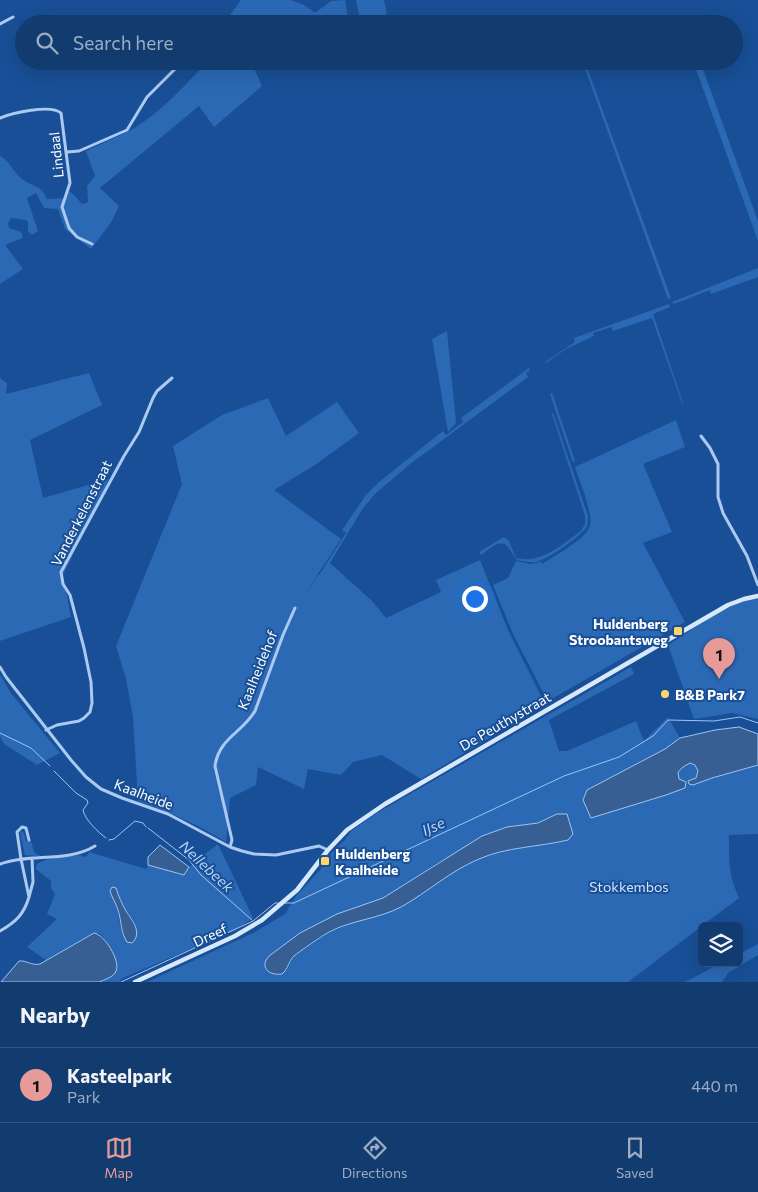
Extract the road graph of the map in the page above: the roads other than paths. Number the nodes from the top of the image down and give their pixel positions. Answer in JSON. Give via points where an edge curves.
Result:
{"nodes":[{"id":1,"x":12,"y":17,"type":"dead end"},
{"id":2,"x":0,"y":24,"type":"edge"},
{"id":3,"x":174,"y":70,"type":"edge"},
{"id":4,"x":0,"y":118,"type":"edge"},
{"id":5,"x":67,"y":152,"type":"junction"},
{"id":6,"x":92,"y":244,"type":"dead end"},
{"id":7,"x":172,"y":378,"type":"dead end"},
{"id":8,"x":701,"y":436,"type":"dead end"},
{"id":9,"x":758,"y":585,"type":"edge"},
{"id":10,"x":758,"y":596,"type":"edge"},
{"id":11,"x":295,"y":608,"type":"dead end"},
{"id":12,"x":0,"y":667,"type":"edge"},
{"id":13,"x":46,"y":730,"type":"junction"},
{"id":14,"x":29,"y":840,"type":"dead end"},
{"id":15,"x":95,"y":846,"type":"dead end"},
{"id":16,"x":230,"y":847,"type":"junction"},
{"id":17,"x":328,"y":850,"type":"junction"},
{"id":18,"x":32,"y":858,"type":"junction"},
{"id":19,"x":21,"y":860,"type":"junction"},
{"id":20,"x":0,"y":864,"type":"edge"},
{"id":21,"x":30,"y":897,"type":"junction"},
{"id":22,"x":288,"y":899,"type":"joint"},
{"id":23,"x":0,"y":931,"type":"edge"},
{"id":24,"x":135,"y":982,"type":"edge"}],
"edges":[{"from":1,"to":2,"type":"street"},
{"from":3,"to":5,"type":"street","via":[[147,97],[127,130],[79,151]]},
{"from":4,"to":5,"type":"street","name":"Lindaal","via":[[22,112],[58,110],[62,115]]},
{"from":5,"to":6,"type":"street","name":"Lindaal","via":[[70,183],[62,207],[69,228]]},
{"from":7,"to":13,"type":"street","name":"Vanderkelenstraat","via":[[157,391],[139,432],[61,572],[84,648],[92,703],[90,712],[79,721]]},
{"from":8,"to":9,"type":"street","via":[[718,464],[718,497],[723,513],[747,556]]},
{"from":10,"to":17,"type":"main road","name":"De Peuthystraat","via":[[728,605],[385,804],[347,830]]},
{"from":11,"to":16,"type":"street","name":"Kaalheidehof","via":[[251,717],[222,746],[216,758],[215,766],[232,840]]},
{"from":12,"to":13,"type":"street","name":"Kaalheide"},
{"from":13,"to":16,"type":"street","name":"Kaalheide","via":[[86,777],[101,789],[168,814]]},
{"from":14,"to":19,"type":"street","via":[[26,828],[20,828],[17,832]]},
{"from":15,"to":18,"type":"street","via":[[74,854]]},
{"from":16,"to":17,"type":"street","name":"Kaalheide","via":[[266,855],[319,846]]},
{"from":17,"to":22,"type":"main road","name":"De Peuthystraat"},
{"from":18,"to":19,"type":"street"},
{"from":18,"to":21,"type":"street"},
{"from":19,"to":20,"type":"street"},
{"from":19,"to":21,"type":"street"},
{"from":21,"to":23,"type":"street","via":[[18,918]]},
{"from":22,"to":24,"type":"main road","name":"Dreef","via":[[253,926]]}]}
